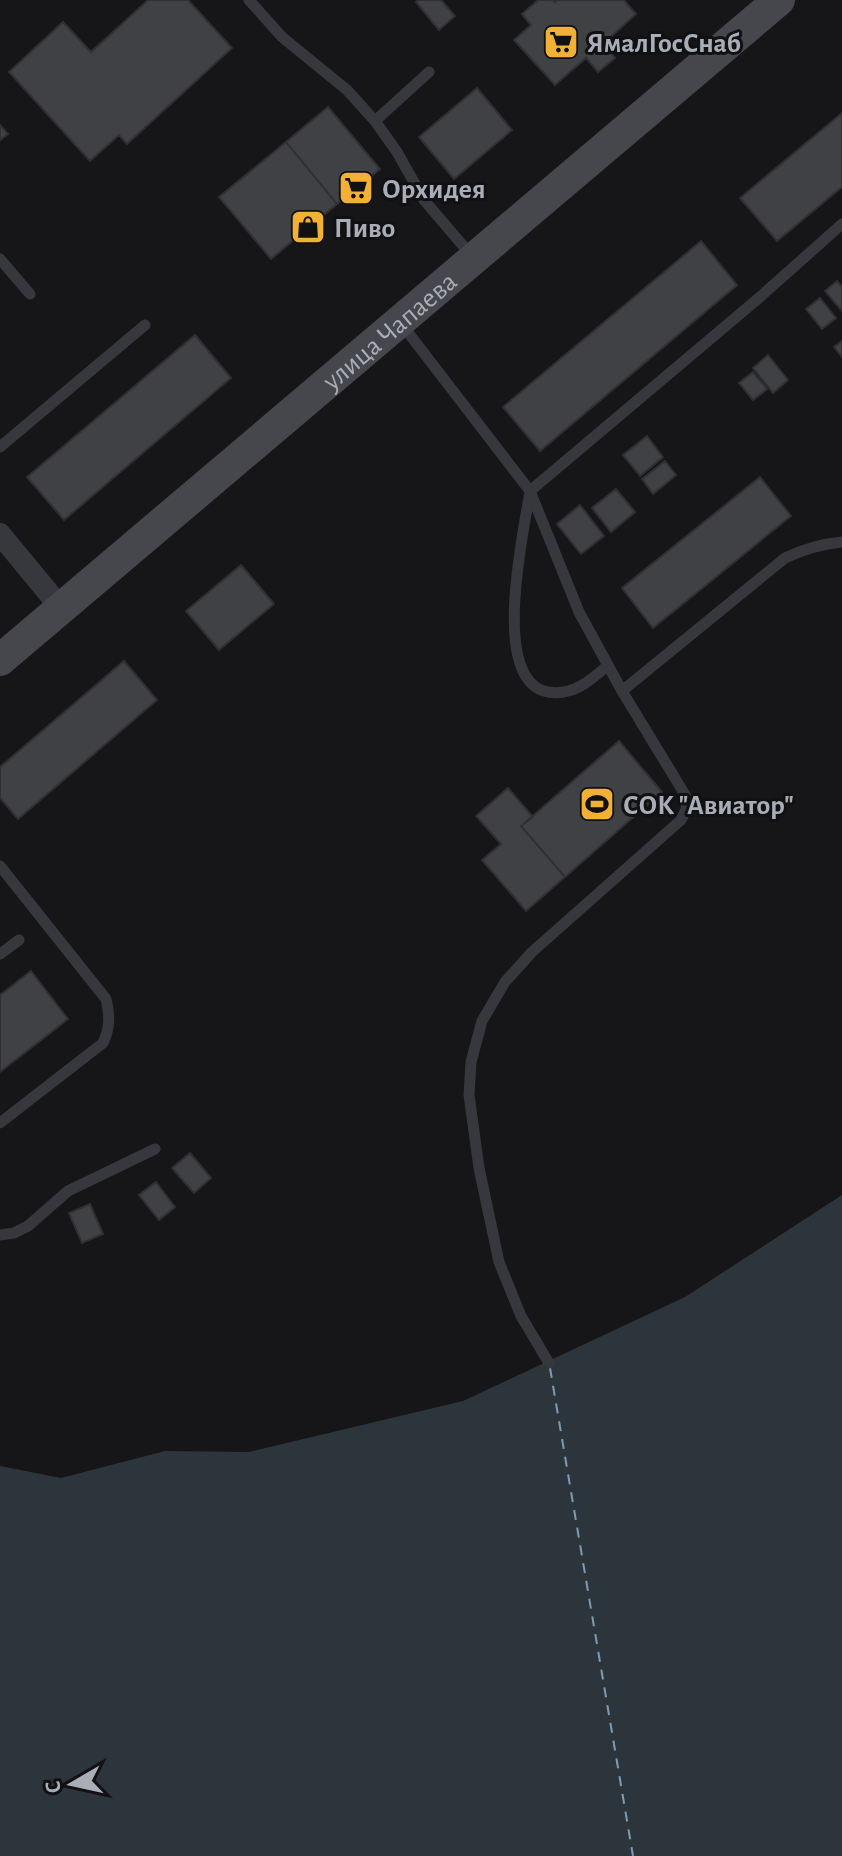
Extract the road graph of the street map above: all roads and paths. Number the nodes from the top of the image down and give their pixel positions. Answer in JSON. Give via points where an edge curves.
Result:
{"nodes":[{"id":1,"x":249,"y":0,"type":"edge"},
{"id":2,"x":779,"y":0,"type":"edge"},
{"id":3,"x":429,"y":72,"type":"dead end"},
{"id":4,"x":375,"y":121,"type":"junction"},
{"id":5,"x":842,"y":224,"type":"edge"},
{"id":6,"x":0,"y":259,"type":"edge"},
{"id":7,"x":473,"y":259,"type":"junction"},
{"id":8,"x":30,"y":294,"type":"dead end"},
{"id":9,"x":399,"y":322,"type":"junction"},
{"id":10,"x":145,"y":325,"type":"dead end"},
{"id":11,"x":0,"y":447,"type":"edge"},
{"id":12,"x":530,"y":491,"type":"junction"},
{"id":13,"x":0,"y":534,"type":"edge"},
{"id":14,"x":842,"y":542,"type":"edge"},
{"id":15,"x":61,"y":608,"type":"junction"},
{"id":16,"x":0,"y":660,"type":"edge"},
{"id":17,"x":607,"y":666,"type":"junction"},
{"id":18,"x":622,"y":691,"type":"junction"},
{"id":19,"x":0,"y":866,"type":"edge"},
{"id":20,"x":19,"y":940,"type":"dead end"},
{"id":21,"x":0,"y":954,"type":"edge"},
{"id":22,"x":0,"y":1123,"type":"edge"},
{"id":23,"x":155,"y":1149,"type":"dead end"},
{"id":24,"x":0,"y":1235,"type":"edge"},
{"id":25,"x":549,"y":1363,"type":"dead end"}],
"edges":[{"from":1,"to":4,"type":"lane"},
{"from":2,"to":7,"type":"main road","name":"улица Чапаева"},
{"from":3,"to":4,"type":"lane"},
{"from":4,"to":7,"type":"lane","via":[[424,200]]},
{"from":5,"to":12,"type":"lane"},
{"from":6,"to":8,"type":"lane"},
{"from":7,"to":9,"type":"main road","name":"улица Чапаева"},
{"from":9,"to":12,"type":"lane"},
{"from":9,"to":15,"type":"main road","name":"улица Чапаева"},
{"from":10,"to":11,"type":"lane"},
{"from":12,"to":17,"type":"lane"},
{"from":12,"to":17,"type":"lane","via":[[513,623],[521,669],[543,691],[558,693],[574,690]]},
{"from":13,"to":15,"type":"street"},
{"from":14,"to":18,"type":"lane","via":[[785,558]]},
{"from":15,"to":16,"type":"main road","name":"улица Чапаева"},
{"from":17,"to":18,"type":"lane"},
{"from":18,"to":25,"type":"lane","via":[[687,798],[686,810],[505,982],[482,1021],[471,1062],[469,1095],[479,1168],[499,1262],[521,1316]]},
{"from":19,"to":22,"type":"lane","via":[[106,999],[110,1013],[103,1043]]},
{"from":20,"to":21,"type":"lane"},
{"from":23,"to":24,"type":"lane","via":[[68,1191],[28,1226]]}]}
